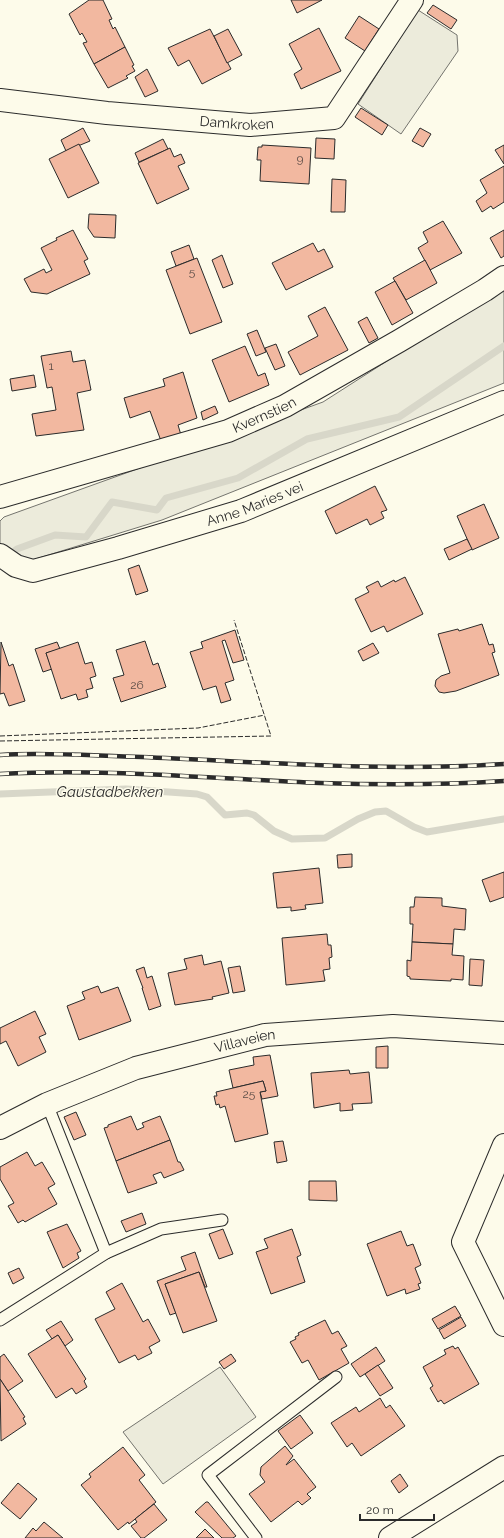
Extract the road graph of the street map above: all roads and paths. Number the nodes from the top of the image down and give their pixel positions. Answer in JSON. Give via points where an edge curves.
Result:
{"nodes":[{"id":1,"x":412,"y":0,"type":"edge"},
{"id":2,"x":0,"y":100,"type":"edge"},
{"id":3,"x":504,"y":277,"type":"edge"},
{"id":4,"x":504,"y":402,"type":"edge"},
{"id":5,"x":0,"y":497,"type":"edge"},
{"id":6,"x":8,"y":560,"type":"edge"},
{"id":7,"x":504,"y":1033,"type":"edge"},
{"id":8,"x":47,"y":1104,"type":"junction"},
{"id":9,"x":0,"y":1128,"type":"edge"},
{"id":10,"x":504,"y":1145,"type":"edge"},
{"id":11,"x":222,"y":1220,"type":"dead end"},
{"id":12,"x":106,"y":1253,"type":"junction"},
{"id":13,"x":0,"y":1320,"type":"edge"},
{"id":14,"x":504,"y":1325,"type":"edge"},
{"id":15,"x":336,"y":1376,"type":"dead end"},
{"id":16,"x":504,"y":1467,"type":"edge"},
{"id":17,"x":256,"y":1538,"type":"edge"},
{"id":18,"x":390,"y":1538,"type":"edge"}],
"edges":[{"from":1,"to":2,"type":"street","name":"Damkroken","via":[[334,118],[250,124],[107,113]]},
{"from":3,"to":5,"type":"street","name":"Kvernstien","via":[[285,406],[228,431]]},
{"from":4,"to":6,"type":"street","name":"Anne Maries vei","via":[[241,511],[33,571]]},
{"from":7,"to":8,"type":"street","name":"Villaveien","via":[[393,1026],[265,1035],[136,1068]]},
{"from":8,"to":9,"type":"street","name":"Villaveien"},
{"from":8,"to":12,"type":"lane"},
{"from":10,"to":14,"type":"street","via":[[463,1242]]},
{"from":11,"to":12,"type":"lane","via":[[161,1229]]},
{"from":12,"to":13,"type":"lane"},
{"from":15,"to":17,"type":"lane","via":[[208,1475]]},
{"from":16,"to":18,"type":"street"}]}
